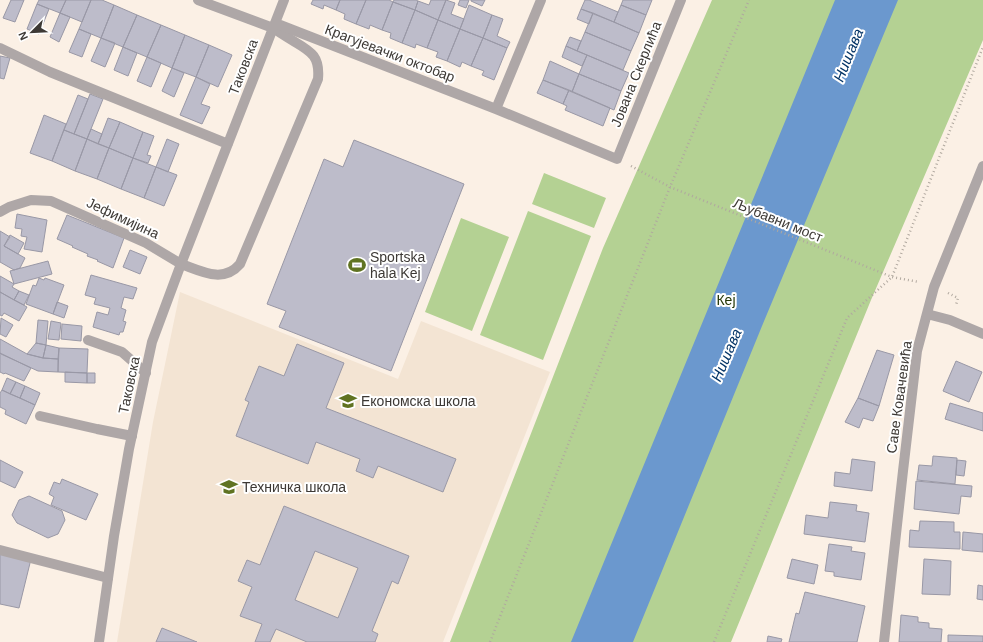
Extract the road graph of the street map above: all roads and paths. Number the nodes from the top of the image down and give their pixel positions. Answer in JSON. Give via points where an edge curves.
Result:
{"nodes":[{"id":1,"x":198,"y":0,"type":"edge"},
{"id":2,"x":284,"y":0,"type":"edge"},
{"id":3,"x":541,"y":0,"type":"edge"},
{"id":4,"x":681,"y":0,"type":"edge"},
{"id":5,"x":749,"y":0,"type":"edge"},
{"id":6,"x":274,"y":26,"type":"junction"},
{"id":7,"x":983,"y":46,"type":"edge"},
{"id":8,"x":0,"y":48,"type":"edge"},
{"id":9,"x":496,"y":109,"type":"junction"},
{"id":10,"x":228,"y":144,"type":"junction"},
{"id":11,"x":617,"y":159,"type":"junction"},
{"id":12,"x":983,"y":166,"type":"edge"},
{"id":13,"x":670,"y":187,"type":"junction"},
{"id":14,"x":0,"y":212,"type":"edge"},
{"id":15,"x":181,"y":264,"type":"junction"},
{"id":16,"x":878,"y":271,"type":"dead end"},
{"id":17,"x":927,"y":314,"type":"junction"},
{"id":18,"x":983,"y":334,"type":"edge"},
{"id":19,"x":88,"y":340,"type":"dead end"},
{"id":20,"x":146,"y":373,"type":"junction"},
{"id":21,"x":40,"y":416,"type":"dead end"},
{"id":22,"x":132,"y":436,"type":"junction"},
{"id":23,"x":0,"y":550,"type":"edge"},
{"id":24,"x":108,"y":578,"type":"junction"},
{"id":25,"x":99,"y":642,"type":"edge"},
{"id":26,"x":490,"y":642,"type":"edge"},
{"id":27,"x":714,"y":642,"type":"edge"},
{"id":28,"x":884,"y":642,"type":"edge"}],
"edges":[{"from":1,"to":6,"type":"street","name":"Крагујевачки октобар"},
{"from":2,"to":6,"type":"street","name":"Таковска"},
{"from":3,"to":9,"type":"street"},
{"from":4,"to":11,"type":"street","name":"Јована Скерлића"},
{"from":5,"to":13,"type":"path"},
{"from":6,"to":9,"type":"street","name":"Крагујевачки октобар"},
{"from":6,"to":10,"type":"street","name":"Таковска"},
{"from":6,"to":15,"type":"street","name":"Јефимијина","via":[[313,54],[319,70],[318,79],[240,264],[228,274],[214,275]]},
{"from":7,"to":27,"type":"path","via":[[892,277],[847,318]]},
{"from":8,"to":10,"type":"street","via":[[50,72]]},
{"from":9,"to":11,"type":"street","name":"Крагујевачки октобар"},
{"from":10,"to":15,"type":"street","name":"Таковска"},
{"from":11,"to":13,"type":"path"},
{"from":12,"to":17,"type":"street","name":"Саве Ковачевића","via":[[934,287]]},
{"from":13,"to":16,"type":"path","name":"Љубавни мост"},
{"from":13,"to":26,"type":"path"},
{"from":14,"to":15,"type":"street","name":"Јефимијина","via":[[31,200],[51,201],[146,243]]},
{"from":15,"to":20,"type":"street","name":"Таковска","via":[[152,342]]},
{"from":17,"to":18,"type":"street","via":[[950,320]]},
{"from":17,"to":28,"type":"street","name":"Саве Ковачевића","via":[[917,351]]},
{"from":19,"to":20,"type":"street","via":[[122,352]]},
{"from":20,"to":22,"type":"street","name":"Таковска"},
{"from":21,"to":22,"type":"street"},
{"from":22,"to":24,"type":"street","name":"Таковска"},
{"from":23,"to":24,"type":"street"},
{"from":24,"to":25,"type":"street","name":"Таковска"}]}
